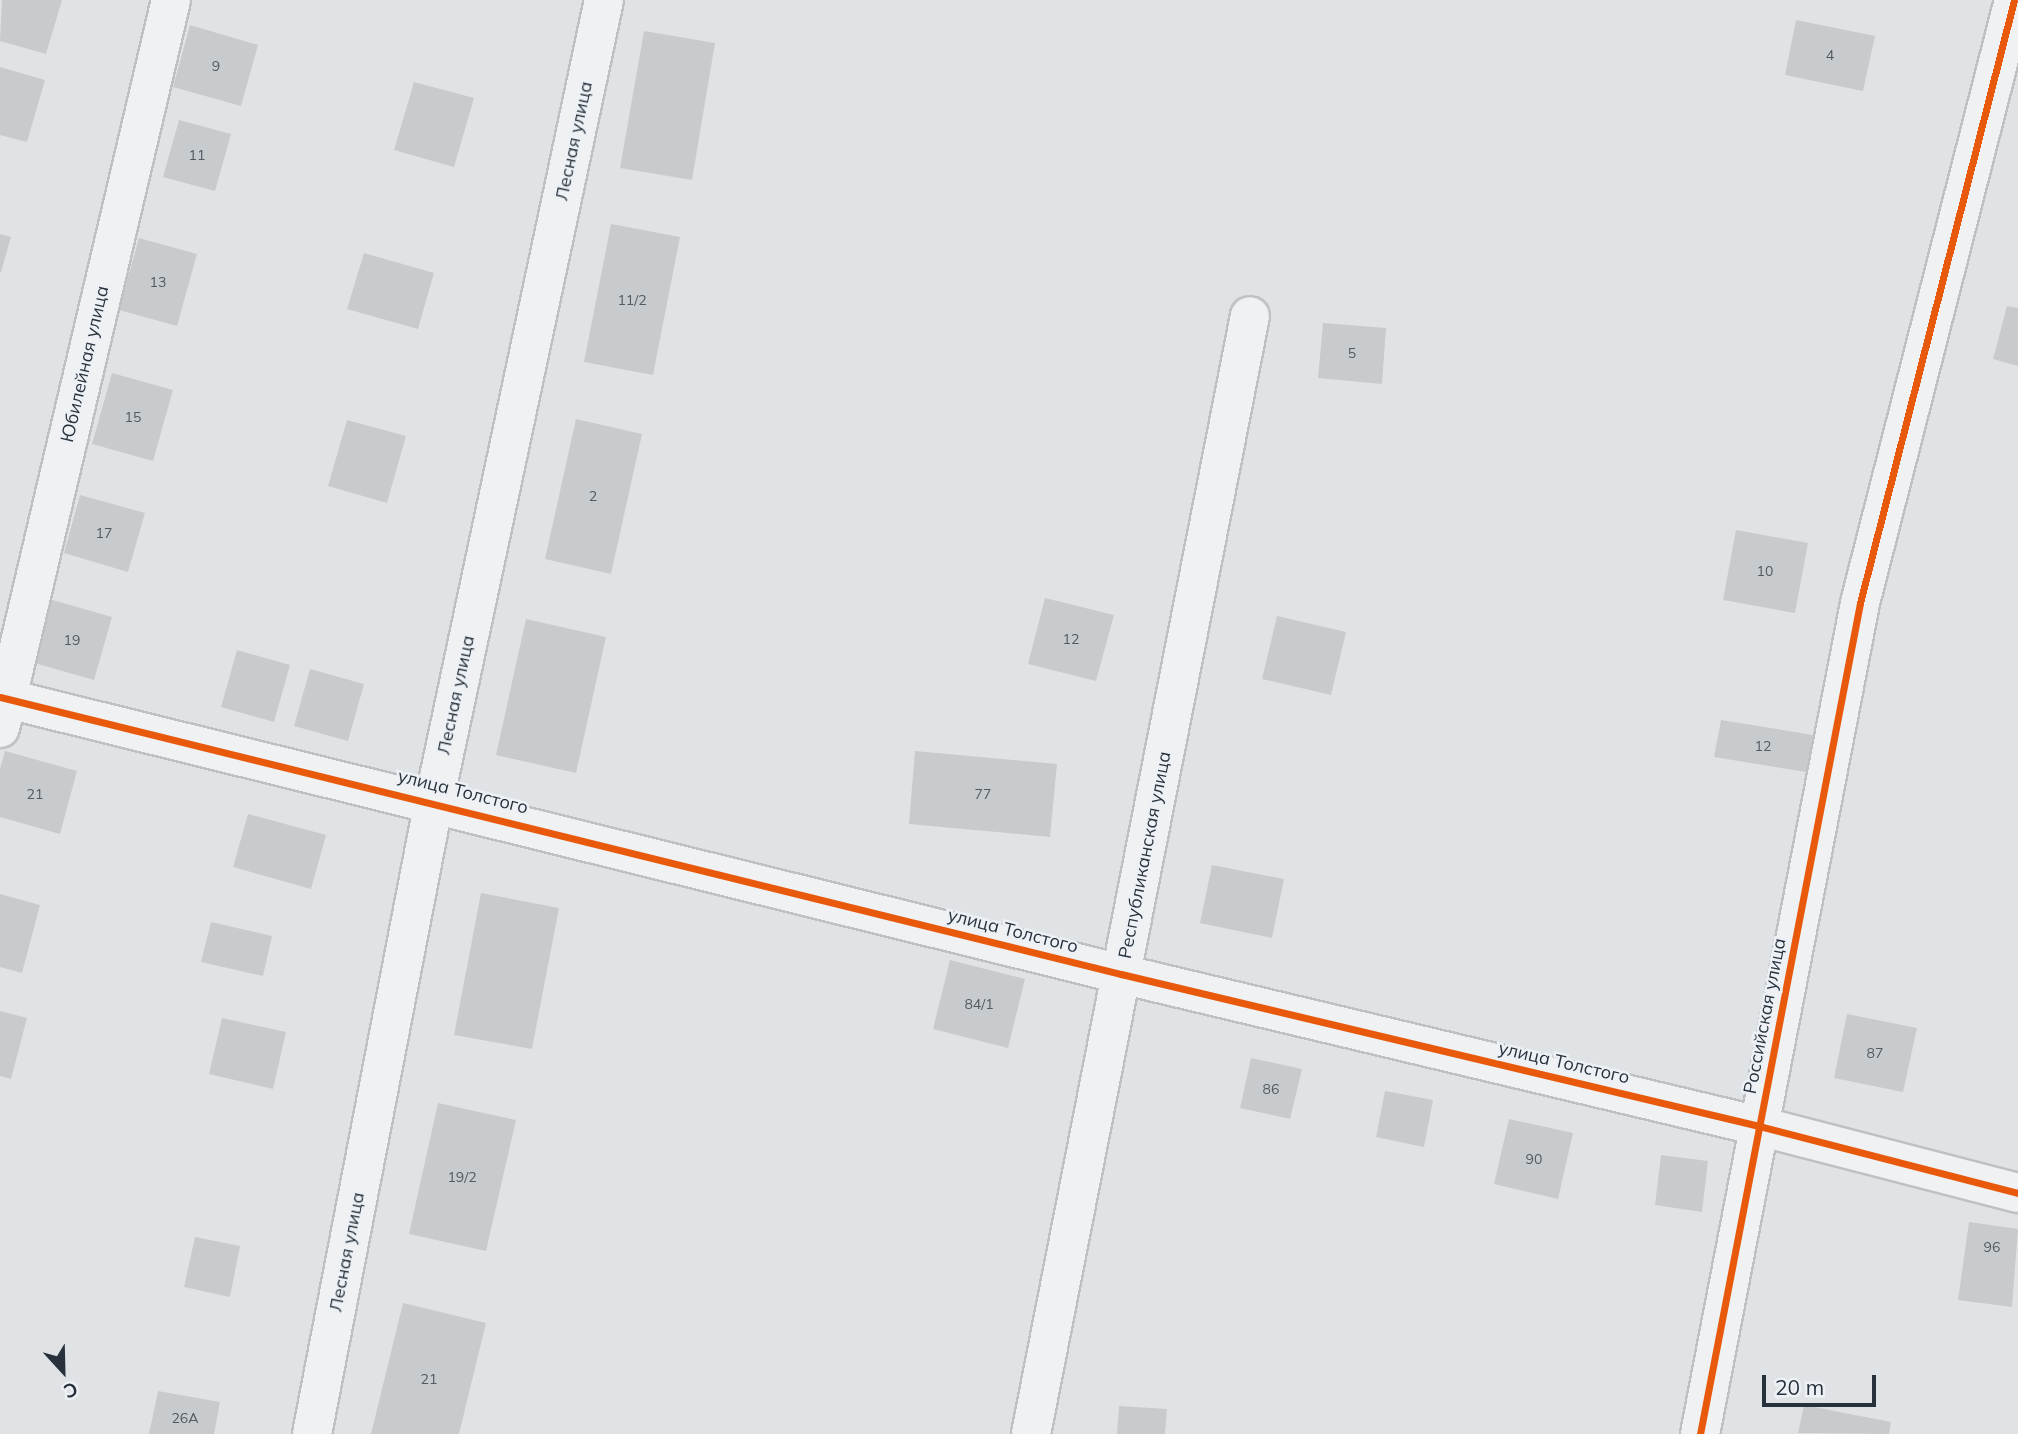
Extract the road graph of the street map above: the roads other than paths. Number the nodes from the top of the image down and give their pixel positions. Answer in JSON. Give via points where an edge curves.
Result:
{"nodes":[{"id":1,"x":171,"y":0,"type":"edge"},
{"id":2,"x":604,"y":0,"type":"edge"},
{"id":3,"x":2014,"y":0,"type":"edge"},
{"id":4,"x":1250,"y":316,"type":"dead end"},
{"id":5,"x":2,"y":708,"type":"edge"},
{"id":6,"x":434,"y":801,"type":"junction"},
{"id":7,"x":1121,"y":974,"type":"junction"},
{"id":8,"x":1759,"y":1126,"type":"junction"},
{"id":9,"x":2018,"y":1193,"type":"edge"},
{"id":10,"x":312,"y":1434,"type":"edge"},
{"id":11,"x":1031,"y":1434,"type":"edge"},
{"id":12,"x":1700,"y":1434,"type":"edge"}],
"edges":[{"from":1,"to":5,"type":"street","name":"Юбилейная улица"},
{"from":2,"to":6,"type":"street","name":"Лесная улица"},
{"from":3,"to":8,"type":"street","name":"Российская улица","via":[[1860,603]]},
{"from":4,"to":7,"type":"street","name":"Республиканская улица"},
{"from":5,"to":6,"type":"street","name":"улица Толстого"},
{"from":6,"to":7,"type":"street","name":"улица Толстого"},
{"from":6,"to":10,"type":"street","name":"Лесная улица"},
{"from":7,"to":8,"type":"street","name":"улица Толстого"},
{"from":7,"to":11,"type":"street","name":"Республиканская улица"},
{"from":8,"to":9,"type":"street","name":"улица Толстого"},
{"from":8,"to":12,"type":"street","name":"Российская улица"}]}
